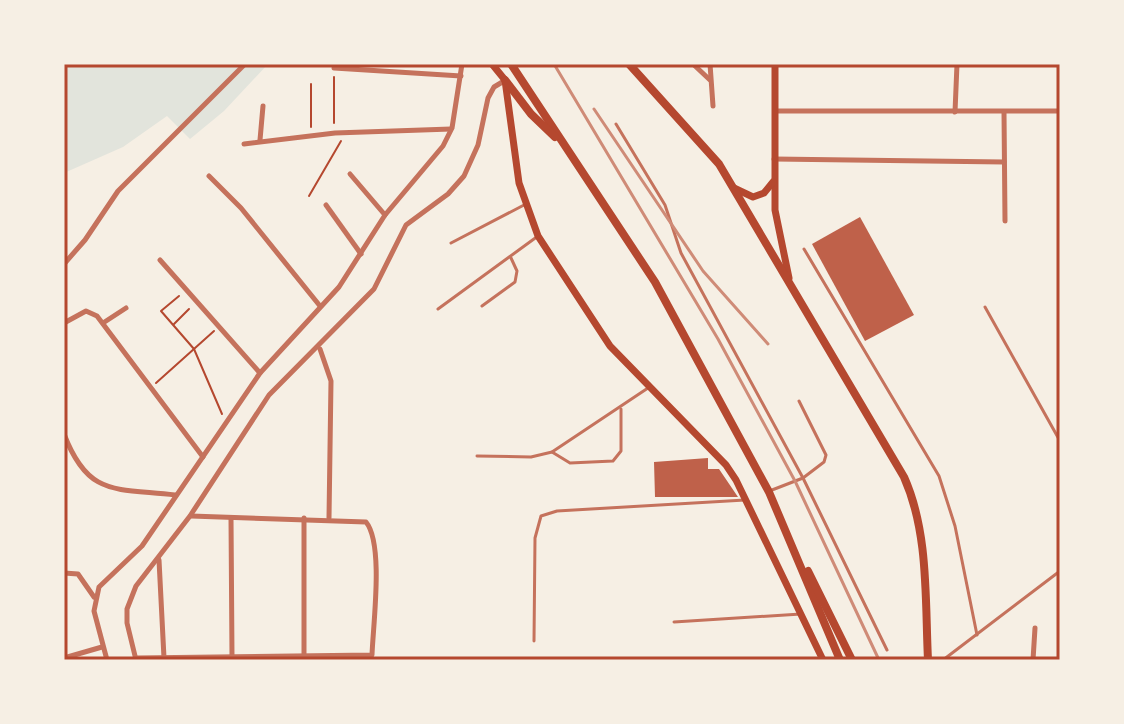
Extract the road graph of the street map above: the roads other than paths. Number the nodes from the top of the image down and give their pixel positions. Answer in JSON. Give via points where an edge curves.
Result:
{"nodes":[{"id":1,"x":245,"y":64,"type":"edge"},
{"id":2,"x":360,"y":64,"type":"edge"},
{"id":3,"x":462,"y":64,"type":"edge"},
{"id":4,"x":492,"y":64,"type":"edge"},
{"id":5,"x":511,"y":64,"type":"edge"},
{"id":6,"x":629,"y":64,"type":"edge"},
{"id":7,"x":693,"y":64,"type":"edge"},
{"id":8,"x":710,"y":64,"type":"edge"},
{"id":9,"x":775,"y":64,"type":"edge"},
{"id":10,"x":957,"y":64,"type":"edge"},
{"id":11,"x":334,"y":68,"type":"road end"},
{"id":12,"x":360,"y":72,"type":"junction"},
{"id":13,"x":461,"y":76,"type":"junction"},
{"id":14,"x":505,"y":80,"type":"junction"},
{"id":15,"x":711,"y":81,"type":"junction"},
{"id":16,"x":263,"y":106,"type":"dead end"},
{"id":17,"x":713,"y":106,"type":"dead end"},
{"id":18,"x":775,"y":111,"type":"junction"},
{"id":19,"x":1060,"y":111,"type":"edge"},
{"id":20,"x":955,"y":112,"type":"junction"},
{"id":21,"x":1004,"y":112,"type":"junction"},
{"id":22,"x":616,"y":124,"type":"dead end"},
{"id":23,"x":452,"y":128,"type":"junction"},
{"id":24,"x":260,"y":140,"type":"junction"},
{"id":25,"x":244,"y":144,"type":"dead end"},
{"id":26,"x":565,"y":146,"type":"junction"},
{"id":27,"x":774,"y":159,"type":"junction"},
{"id":28,"x":1004,"y":162,"type":"junction"},
{"id":29,"x":350,"y":174,"type":"dead end"},
{"id":30,"x":209,"y":176,"type":"dead end"},
{"id":31,"x":774,"y":180,"type":"junction"},
{"id":32,"x":734,"y":187,"type":"junction"},
{"id":33,"x":326,"y":205,"type":"dead end"},
{"id":34,"x":524,"y":205,"type":"junction"},
{"id":35,"x":385,"y":215,"type":"junction"},
{"id":36,"x":1005,"y":221,"type":"dead end"},
{"id":37,"x":538,"y":236,"type":"junction"},
{"id":38,"x":451,"y":243,"type":"dead end"},
{"id":39,"x":804,"y":249,"type":"dead end"},
{"id":40,"x":361,"y":254,"type":"junction"},
{"id":41,"x":511,"y":258,"type":"junction"},
{"id":42,"x":160,"y":260,"type":"dead end"},
{"id":43,"x":64,"y":263,"type":"edge"},
{"id":44,"x":792,"y":292,"type":"junction"},
{"id":45,"x":320,"y":306,"type":"junction"},
{"id":46,"x":482,"y":306,"type":"dead end"},
{"id":47,"x":985,"y":307,"type":"dead end"},
{"id":48,"x":126,"y":308,"type":"dead end"},
{"id":49,"x":438,"y":309,"type":"dead end"},
{"id":50,"x":64,"y":323,"type":"edge"},
{"id":51,"x":103,"y":323,"type":"junction"},
{"id":52,"x":320,"y":348,"type":"junction"},
{"id":53,"x":260,"y":373,"type":"junction"},
{"id":54,"x":648,"y":388,"type":"junction"},
{"id":55,"x":799,"y":401,"type":"dead end"},
{"id":56,"x":621,"y":407,"type":"junction"},
{"id":57,"x":64,"y":436,"type":"edge"},
{"id":58,"x":1060,"y":441,"type":"edge"},
{"id":59,"x":552,"y":452,"type":"junction"},
{"id":60,"x":477,"y":456,"type":"dead end"},
{"id":61,"x":203,"y":457,"type":"junction"},
{"id":62,"x":803,"y":478,"type":"junction"},
{"id":63,"x":769,"y":492,"type":"junction"},
{"id":64,"x":175,"y":495,"type":"junction"},
{"id":65,"x":745,"y":500,"type":"junction"},
{"id":66,"x":190,"y":516,"type":"junction"},
{"id":67,"x":231,"y":518,"type":"junction"},
{"id":68,"x":304,"y":518,"type":"junction"},
{"id":69,"x":329,"y":518,"type":"junction"},
{"id":70,"x":795,"y":549,"type":"junction"},
{"id":71,"x":159,"y":559,"type":"junction"},
{"id":72,"x":1060,"y":571,"type":"edge"},
{"id":73,"x":64,"y":573,"type":"edge"},
{"id":74,"x":95,"y":598,"type":"junction"},
{"id":75,"x":801,"y":614,"type":"junction"},
{"id":76,"x":674,"y":622,"type":"dead end"},
{"id":77,"x":1035,"y":628,"type":"dead end"},
{"id":78,"x":977,"y":635,"type":"junction"},
{"id":79,"x":534,"y":641,"type":"dead end"},
{"id":80,"x":102,"y":647,"type":"junction"},
{"id":81,"x":887,"y":650,"type":"dead end"},
{"id":82,"x":304,"y":655,"type":"junction"},
{"id":83,"x":232,"y":657,"type":"junction"},
{"id":84,"x":64,"y":658,"type":"edge"},
{"id":85,"x":164,"y":658,"type":"edge"},
{"id":86,"x":136,"y":659,"type":"edge"},
{"id":87,"x":107,"y":660,"type":"edge"},
{"id":88,"x":823,"y":660,"type":"edge"},
{"id":89,"x":840,"y":660,"type":"edge"},
{"id":90,"x":852,"y":660,"type":"edge"},
{"id":91,"x":928,"y":660,"type":"edge"},
{"id":92,"x":943,"y":660,"type":"edge"},
{"id":93,"x":1033,"y":660,"type":"edge"}],
"edges":[{"from":1,"to":43,"type":"street","via":[[118,191]]},
{"from":2,"to":12,"type":"street"},
{"from":3,"to":13,"type":"street"},
{"from":4,"to":14,"type":"main road"},
{"from":5,"to":26,"type":"highway"},
{"from":6,"to":32,"type":"highway","via":[[712,154]]},
{"from":7,"to":15,"type":"street"},
{"from":8,"to":15,"type":"street"},
{"from":9,"to":18,"type":"main road"},
{"from":10,"to":20,"type":"street"},
{"from":11,"to":12,"type":"street"},
{"from":12,"to":13,"type":"street"},
{"from":13,"to":23,"type":"street"},
{"from":14,"to":26,"type":"highway"},
{"from":14,"to":34,"type":"main road"},
{"from":14,"to":52,"type":"street","via":[[488,98],[478,145],[464,176],[406,225],[374,289]]},
{"from":15,"to":17,"type":"street"},
{"from":16,"to":24,"type":"street"},
{"from":18,"to":20,"type":"street"},
{"from":18,"to":27,"type":"main road"},
{"from":19,"to":21,"type":"street"},
{"from":20,"to":21,"type":"street"},
{"from":21,"to":28,"type":"street"},
{"from":22,"to":62,"type":"lane","via":[[665,205],[681,253]]},
{"from":23,"to":24,"type":"street"},
{"from":23,"to":35,"type":"street"},
{"from":24,"to":25,"type":"street"},
{"from":26,"to":63,"type":"highway","via":[[655,282]]},
{"from":27,"to":28,"type":"street"},
{"from":27,"to":31,"type":"main road"},
{"from":28,"to":36,"type":"street"},
{"from":29,"to":35,"type":"street"},
{"from":30,"to":45,"type":"street"},
{"from":31,"to":32,"type":"main road","via":[[753,197]]},
{"from":31,"to":44,"type":"main road","via":[[778,232]]},
{"from":32,"to":44,"type":"highway"},
{"from":33,"to":40,"type":"street"},
{"from":34,"to":37,"type":"main road"},
{"from":34,"to":38,"type":"lane"},
{"from":35,"to":40,"type":"street"},
{"from":37,"to":41,"type":"lane"},
{"from":37,"to":54,"type":"main road","via":[[604,337]]},
{"from":39,"to":78,"type":"lane","via":[[942,483]]},
{"from":40,"to":45,"type":"street"},
{"from":41,"to":46,"type":"lane","via":[[515,282]]},
{"from":41,"to":49,"type":"lane"},
{"from":42,"to":53,"type":"street"},
{"from":44,"to":91,"type":"highway","via":[[912,495],[922,542]]},
{"from":45,"to":53,"type":"street"},
{"from":47,"to":58,"type":"lane"},
{"from":48,"to":51,"type":"street"},
{"from":50,"to":51,"type":"street","via":[[91,312]]},
{"from":51,"to":61,"type":"street"},
{"from":52,"to":66,"type":"street","via":[[269,395]]},
{"from":52,"to":69,"type":"street","via":[[331,381]]},
{"from":53,"to":61,"type":"street"},
{"from":54,"to":56,"type":"lane"},
{"from":54,"to":65,"type":"main road","via":[[726,465]]},
{"from":55,"to":62,"type":"lane","via":[[826,455]]},
{"from":56,"to":59,"type":"lane"},
{"from":56,"to":59,"type":"lane","via":[[621,451],[613,461],[570,463]]},
{"from":57,"to":64,"type":"street","via":[[75,460],[93,480]]},
{"from":59,"to":60,"type":"lane"},
{"from":61,"to":64,"type":"street"},
{"from":62,"to":63,"type":"lane"},
{"from":62,"to":81,"type":"lane"},
{"from":63,"to":70,"type":"highway"},
{"from":64,"to":74,"type":"street","via":[[142,546],[107,578]]},
{"from":65,"to":75,"type":"main road"},
{"from":65,"to":79,"type":"lane","via":[[541,516],[535,538]]},
{"from":66,"to":67,"type":"street"},
{"from":66,"to":71,"type":"street"},
{"from":67,"to":68,"type":"street"},
{"from":67,"to":83,"type":"street"},
{"from":68,"to":69,"type":"street"},
{"from":68,"to":82,"type":"street"},
{"from":69,"to":82,"type":"street","via":[[359,520],[372,529],[372,655]]},
{"from":70,"to":89,"type":"highway"},
{"from":70,"to":90,"type":"highway"},
{"from":71,"to":85,"type":"street"},
{"from":71,"to":86,"type":"street","via":[[136,586],[127,609]]},
{"from":72,"to":78,"type":"lane"},
{"from":73,"to":74,"type":"street","via":[[78,574]]},
{"from":74,"to":80,"type":"street"},
{"from":75,"to":76,"type":"lane"},
{"from":75,"to":88,"type":"main road"},
{"from":77,"to":93,"type":"street"},
{"from":78,"to":92,"type":"lane"},
{"from":80,"to":84,"type":"street"},
{"from":80,"to":87,"type":"street"},
{"from":82,"to":83,"type":"street"},
{"from":83,"to":85,"type":"street"},
{"from":85,"to":86,"type":"street"}]}
